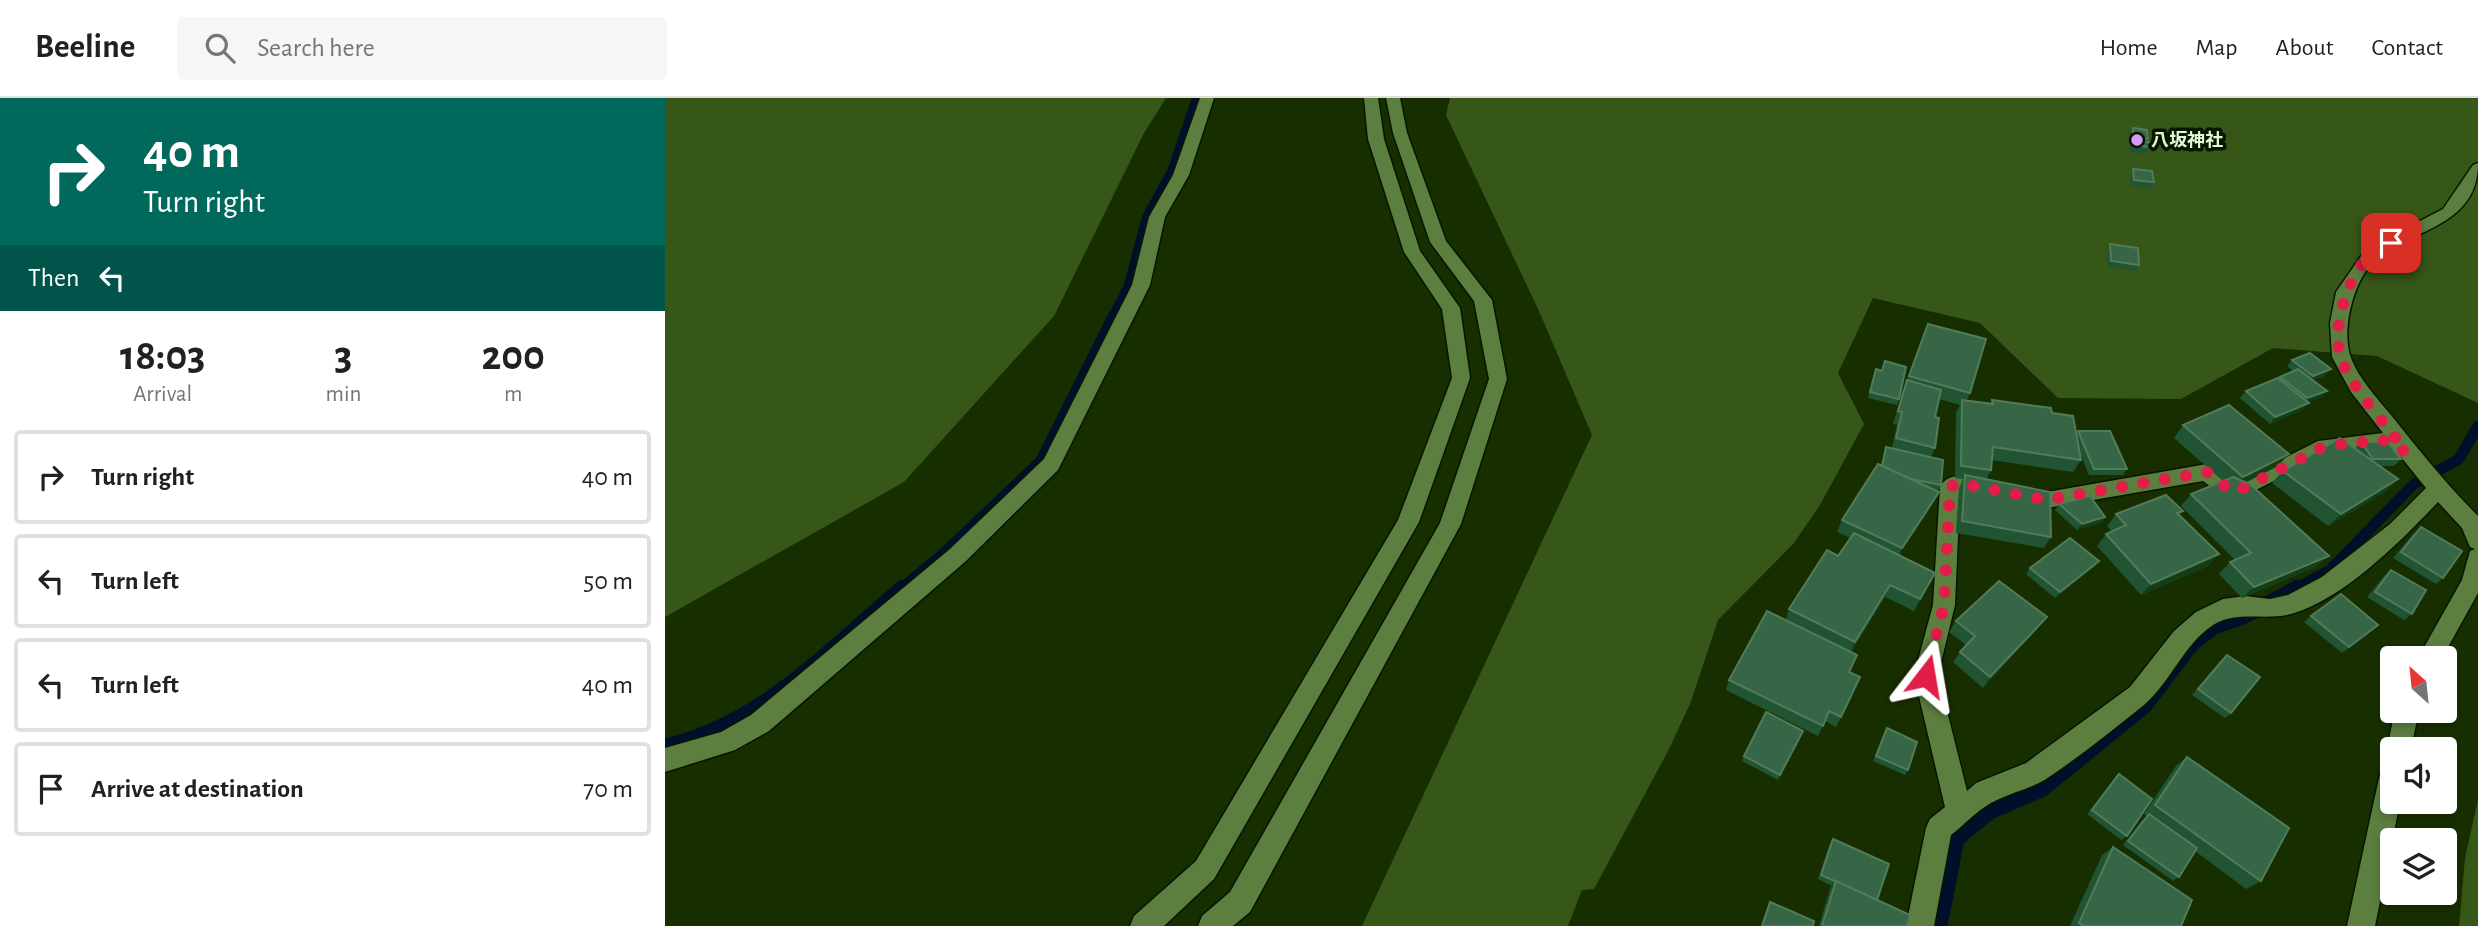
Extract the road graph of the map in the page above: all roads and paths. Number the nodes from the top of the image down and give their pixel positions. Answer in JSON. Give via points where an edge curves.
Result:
{"nodes":[{"id":1,"x":1207,"y":98,"type":"edge"},
{"id":2,"x":1371,"y":98,"type":"edge"},
{"id":3,"x":1394,"y":98,"type":"edge"},
{"id":4,"x":2478,"y":167,"type":"edge"},
{"id":5,"x":2406,"y":452,"type":"junction"},
{"id":6,"x":2431,"y":481,"type":"junction"},
{"id":7,"x":2478,"y":541,"type":"edge"},
{"id":8,"x":2478,"y":557,"type":"edge"},
{"id":9,"x":2437,"y":646,"type":"edge"},
{"id":10,"x":665,"y":760,"type":"edge"},
{"id":11,"x":1959,"y":812,"type":"junction"},
{"id":12,"x":2384,"y":814,"type":"edge"},
{"id":13,"x":1144,"y":926,"type":"edge"},
{"id":14,"x":1212,"y":926,"type":"edge"},
{"id":15,"x":1920,"y":926,"type":"edge"},
{"id":16,"x":2361,"y":926,"type":"edge"}],
"edges":[{"from":1,"to":10,"type":"street","via":[[1181,175],[1157,217],[1141,285],[1051,464],[958,555],[760,723],[726,741]]},
{"from":2,"to":13,"type":"street","via":[[1377,139],[1412,252],[1451,308],[1461,378],[1408,522],[1205,870]]},
{"from":3,"to":14,"type":"street","via":[[1400,134],[1438,242],[1483,300],[1498,379],[1450,524],[1240,902]]},
{"from":4,"to":5,"type":"street","via":[[2448,213],[2372,253],[2345,292],[2339,323],[2341,357]]},
{"from":5,"to":6,"type":"street"},
{"from":5,"to":11,"type":"street","via":[[2383,440],[2325,446],[2231,491],[2207,472],[2046,500],[1958,483],[1950,487],[1944,605],[1926,676]]},
{"from":6,"to":7,"type":"street","via":[[2471,523]]},
{"from":6,"to":11,"type":"street","via":[[2398,530],[2330,584],[2292,604],[2223,609],[2204,619],[2182,638],[2138,695],[2035,772],[1985,792]]},
{"from":8,"to":9,"type":"street","via":[[2473,582]]},
{"from":11,"to":15,"type":"street","via":[[1939,828]]},
{"from":12,"to":16,"type":"street"}]}
